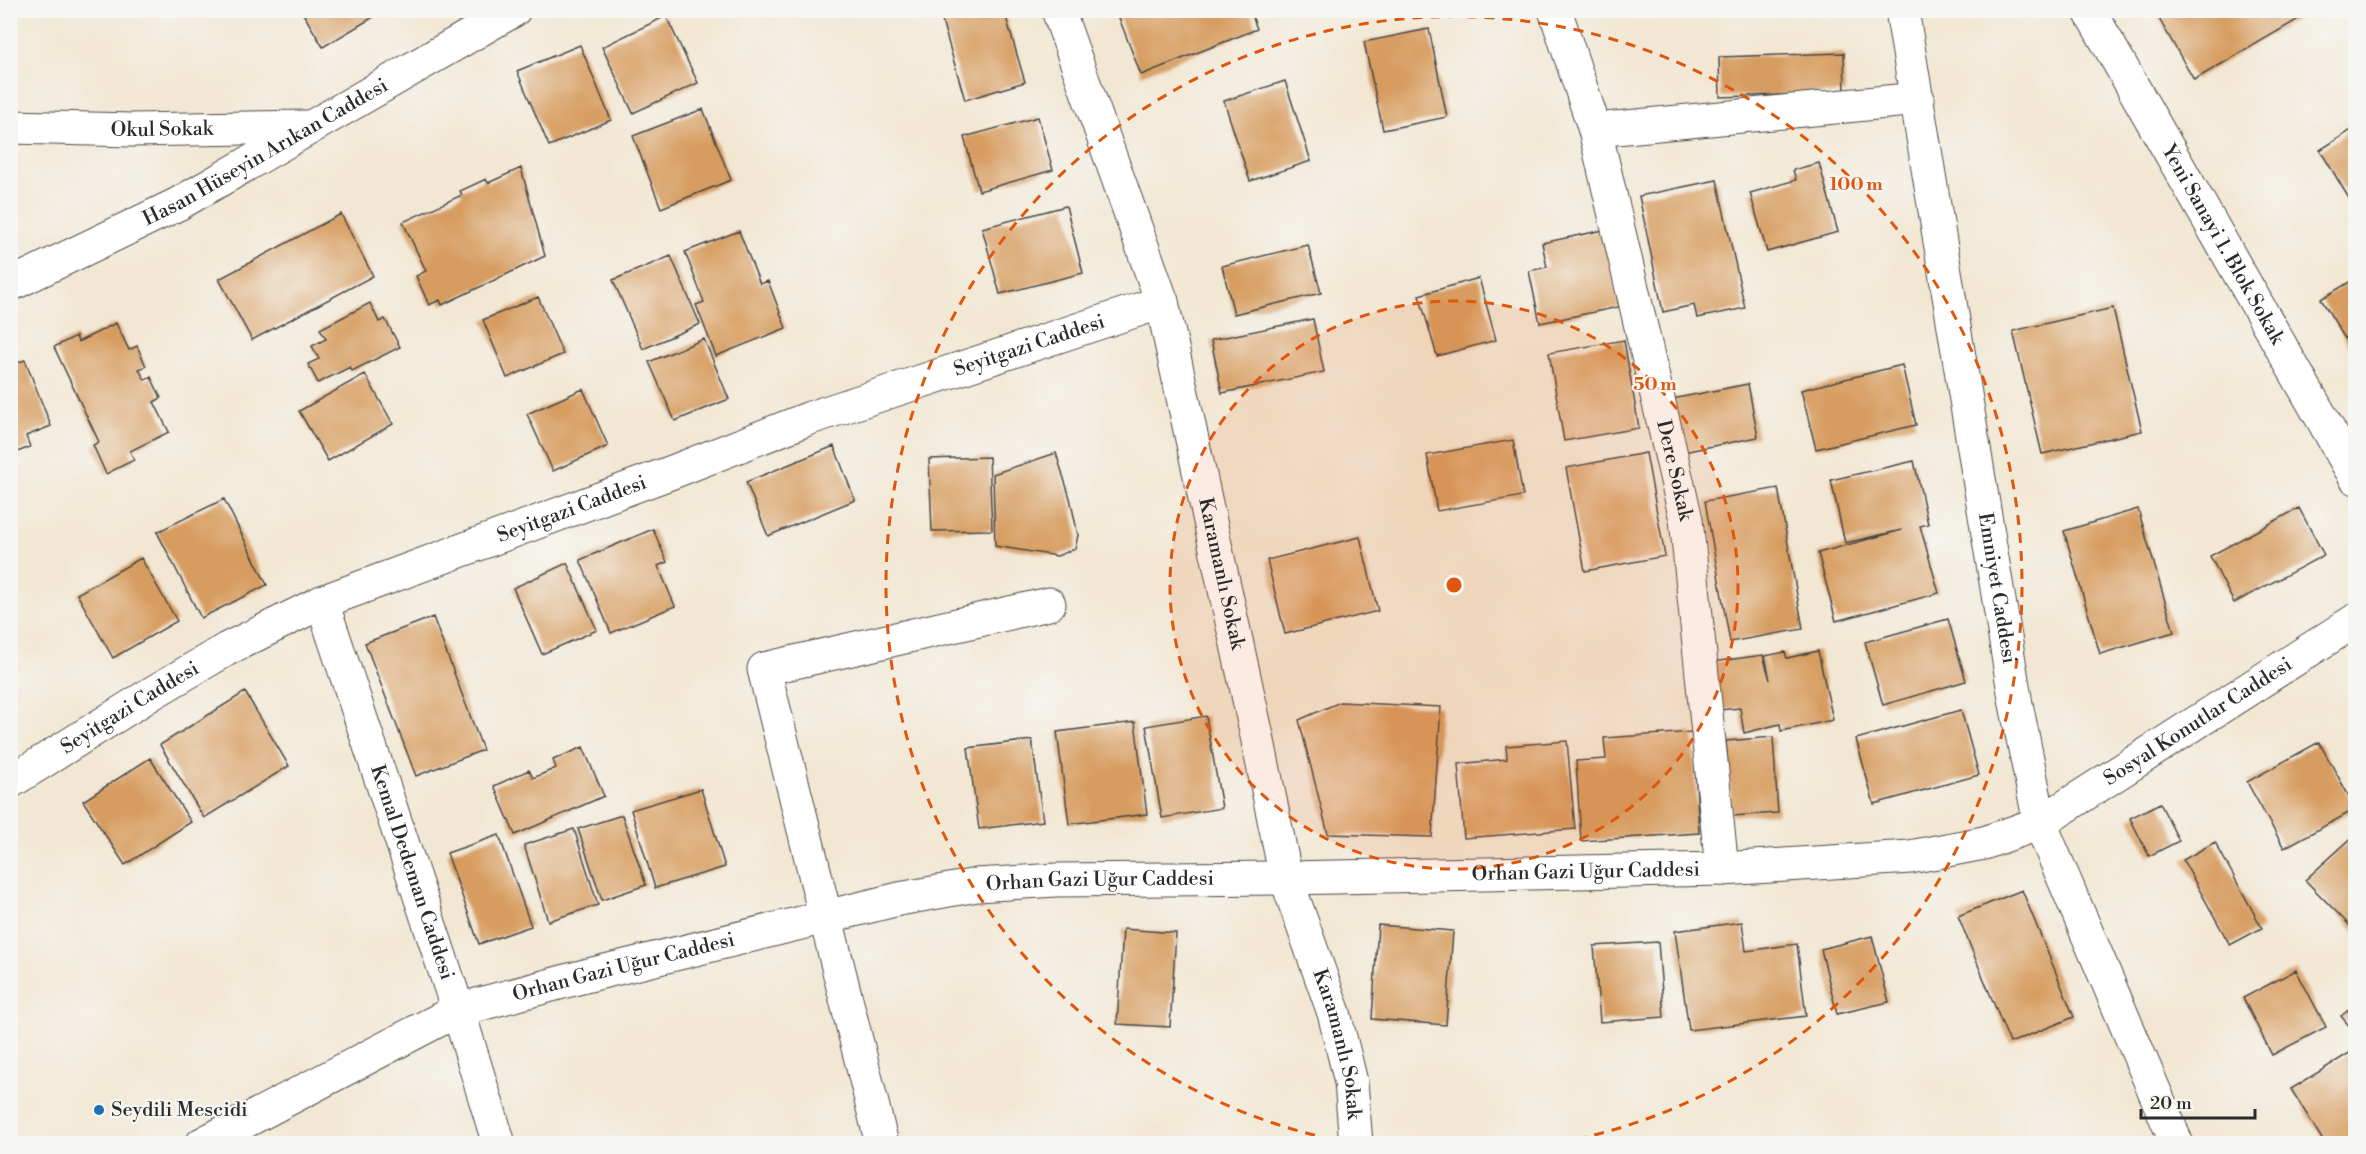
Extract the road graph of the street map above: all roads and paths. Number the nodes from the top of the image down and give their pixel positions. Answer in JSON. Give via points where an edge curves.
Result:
{"nodes":[{"id":1,"x":514,"y":10,"type":"edge"},
{"id":2,"x":1058,"y":10,"type":"edge"},
{"id":3,"x":1555,"y":10,"type":"edge"},
{"id":4,"x":2089,"y":10,"type":"edge"},
{"id":5,"x":1912,"y":16,"type":"edge"},
{"id":6,"x":1918,"y":99,"type":"junction"},
{"id":7,"x":10,"y":127,"type":"edge"},
{"id":8,"x":311,"y":127,"type":"junction"},
{"id":9,"x":1595,"y":130,"type":"junction"},
{"id":10,"x":10,"y":285,"type":"edge"},
{"id":11,"x":1162,"y":303,"type":"junction"},
{"id":12,"x":2355,"y":478,"type":"edge"},
{"id":13,"x":322,"y":602,"type":"junction"},
{"id":14,"x":1049,"y":604,"type":"dead end"},
{"id":15,"x":2355,"y":620,"type":"edge"},
{"id":16,"x":10,"y":782,"type":"edge"},
{"id":17,"x":2040,"y":823,"type":"junction"},
{"id":18,"x":1722,"y":869,"type":"junction"},
{"id":19,"x":1286,"y":879,"type":"junction"},
{"id":20,"x":826,"y":916,"type":"junction"},
{"id":21,"x":458,"y":1010,"type":"junction"},
{"id":22,"x":202,"y":1143,"type":"edge"},
{"id":23,"x":499,"y":1143,"type":"edge"},
{"id":24,"x":882,"y":1143,"type":"edge"},
{"id":25,"x":1356,"y":1143,"type":"edge"},
{"id":26,"x":2177,"y":1143,"type":"edge"}],
"edges":[{"from":1,"to":8,"type":"street","name":"Hasan Hüseyin Arıkan Caddesi"},
{"from":2,"to":11,"type":"street","name":"Karamanlı Sokak"},
{"from":3,"to":9,"type":"street","name":"Dere Sokak"},
{"from":4,"to":12,"type":"street","name":"Yeni Sanayi 1. Blok Sokak"},
{"from":5,"to":6,"type":"street","name":"Emniyet Caddesi"},
{"from":6,"to":9,"type":"street"},
{"from":6,"to":17,"type":"street","name":"Emniyet Caddesi","via":[[2016,704]]},
{"from":7,"to":8,"type":"street","name":"Okul Sokak"},
{"from":8,"to":10,"type":"street","name":"Hasan Hüseyin Arıkan Caddesi","via":[[178,204]]},
{"from":9,"to":18,"type":"street","name":"Dere Sokak","via":[[1686,519]]},
{"from":11,"to":13,"type":"street","name":"Seyitgazi Caddesi","via":[[810,418]]},
{"from":11,"to":19,"type":"street","name":"Karamanlı Sokak"},
{"from":13,"to":16,"type":"street","name":"Seyitgazi Caddesi","via":[[199,665]]},
{"from":13,"to":21,"type":"street","name":"Kemal Dedeman Caddesi"},
{"from":14,"to":20,"type":"street","via":[[764,669]]},
{"from":15,"to":17,"type":"street","name":"Sosyal Konutlar Caddesi"},
{"from":17,"to":18,"type":"street","name":"Orhan Gazi Uğur Caddesi","via":[[1984,843],[1910,857]]},
{"from":17,"to":26,"type":"street","name":"Emniyet Caddesi"},
{"from":18,"to":19,"type":"street","name":"Orhan Gazi Uğur Caddesi"},
{"from":19,"to":20,"type":"street","name":"Orhan Gazi Uğur Caddesi","via":[[1056,880],[976,885]]},
{"from":19,"to":25,"type":"street","name":"Karamanlı Sokak","via":[[1334,1013],[1351,1082]]},
{"from":20,"to":21,"type":"street","name":"Orhan Gazi Uğur Caddesi"},
{"from":20,"to":24,"type":"street"},
{"from":21,"to":22,"type":"street","name":"Orhan Gazi Uğur Caddesi"},
{"from":21,"to":23,"type":"street","name":"Kemal Dedeman Caddesi"}]}
